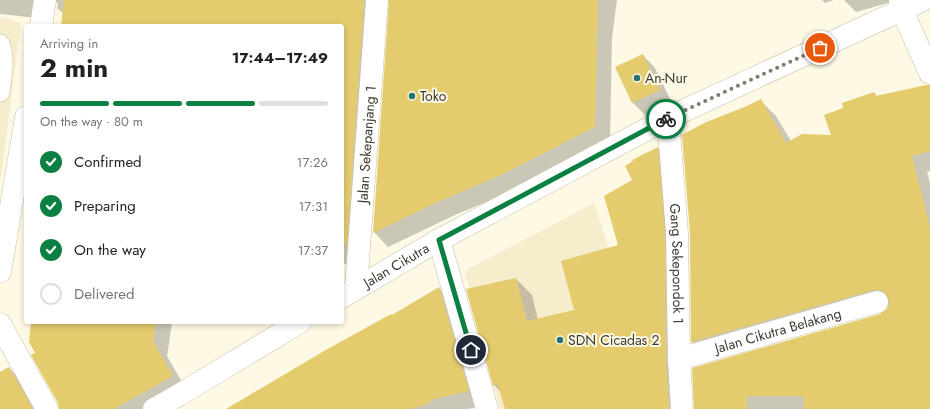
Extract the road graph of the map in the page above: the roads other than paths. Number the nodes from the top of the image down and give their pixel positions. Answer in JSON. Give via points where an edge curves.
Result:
{"nodes":[{"id":1,"x":45,"y":0,"type":"edge"},
{"id":2,"x":378,"y":0,"type":"edge"},
{"id":3,"x":923,"y":0,"type":"edge"},
{"id":4,"x":901,"y":5,"type":"edge"},
{"id":5,"x":41,"y":24,"type":"edge"},
{"id":6,"x":0,"y":44,"type":"edge"},
{"id":7,"x":930,"y":73,"type":"edge"},
{"id":8,"x":0,"y":92,"type":"edge"},
{"id":9,"x":668,"y":118,"type":"junction"},
{"id":10,"x":24,"y":129,"type":"edge"},
{"id":11,"x":439,"y":240,"type":"junction"},
{"id":12,"x":0,"y":272,"type":"edge"},
{"id":13,"x":349,"y":292,"type":"edge"},
{"id":14,"x":877,"y":302,"type":"dead end"},
{"id":15,"x":0,"y":324,"type":"edge"},
{"id":16,"x":297,"y":324,"type":"edge"},
{"id":17,"x":679,"y":358,"type":"junction"},
{"id":18,"x":47,"y":409,"type":"edge"},
{"id":19,"x":154,"y":409,"type":"edge"},
{"id":20,"x":487,"y":409,"type":"edge"},
{"id":21,"x":682,"y":409,"type":"edge"}],
"edges":[{"from":1,"to":5,"type":"street"},
{"from":2,"to":13,"type":"street","name":"Jalan Sekepanjang 1"},
{"from":3,"to":4,"type":"street","name":"Jalan Cikutra"},
{"from":4,"to":7,"type":"street"},
{"from":4,"to":9,"type":"street","name":"Jalan Cikutra"},
{"from":6,"to":8,"type":"lane","via":[[4,56]]},
{"from":9,"to":11,"type":"street","name":"Jalan Cikutra"},
{"from":9,"to":17,"type":"street","name":"Gang Sekepondok 1","via":[[677,233]]},
{"from":10,"to":12,"type":"street"},
{"from":11,"to":13,"type":"street","name":"Jalan Cikutra"},
{"from":11,"to":20,"type":"street"},
{"from":14,"to":17,"type":"street","name":"Jalan Cikutra Belakang"},
{"from":15,"to":18,"type":"street"},
{"from":16,"to":19,"type":"street"},
{"from":17,"to":21,"type":"street","name":"Gang Sekepondok 1"}]}
